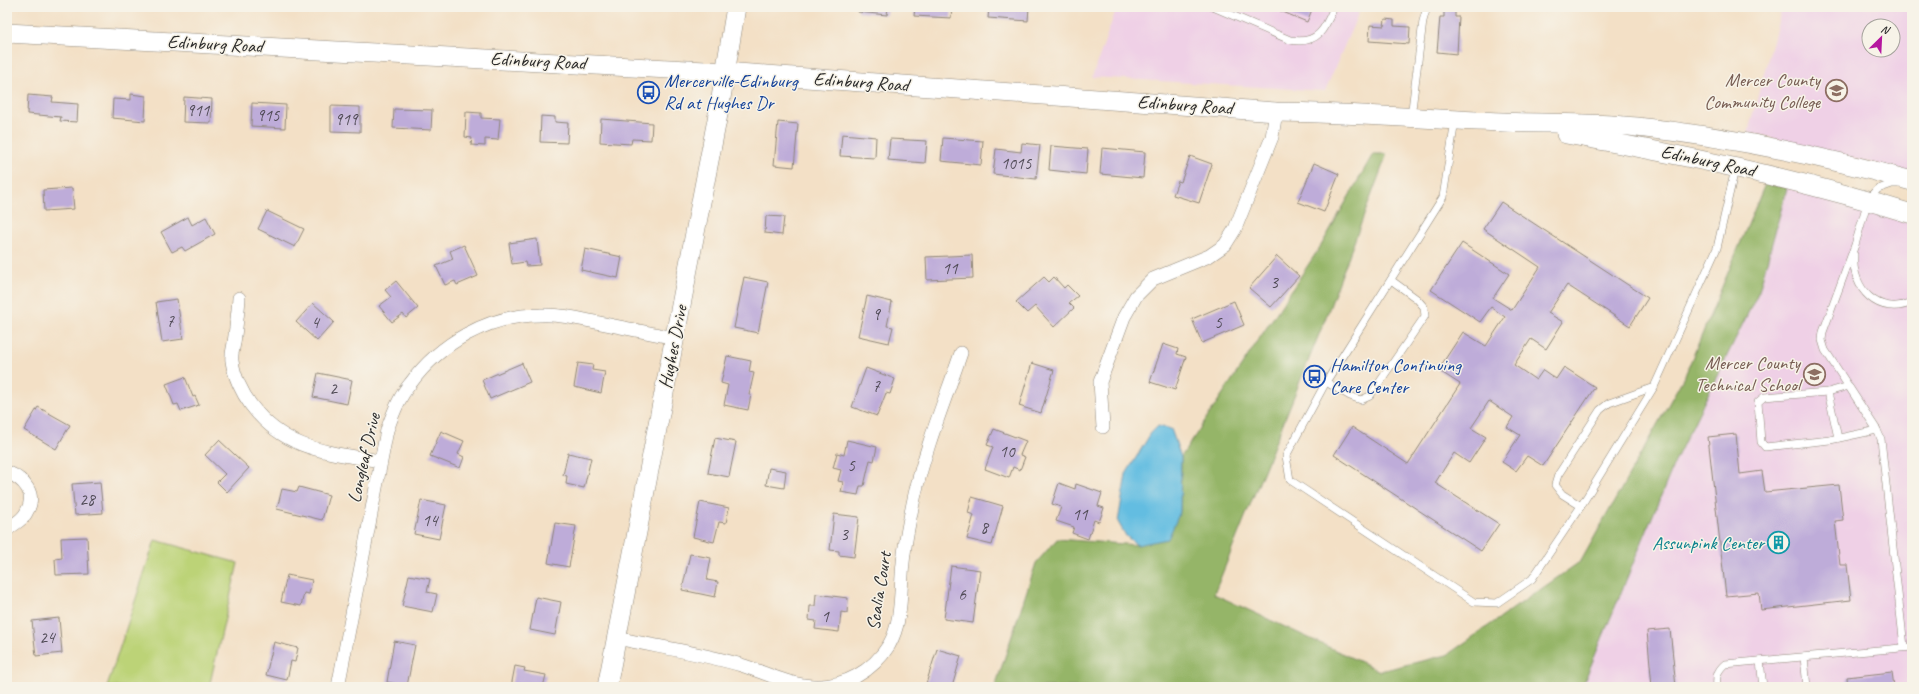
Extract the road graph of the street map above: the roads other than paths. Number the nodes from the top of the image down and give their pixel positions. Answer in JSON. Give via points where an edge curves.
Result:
{"nodes":[{"id":1,"x":736,"y":7,"type":"edge"},
{"id":2,"x":1213,"y":7,"type":"edge"},
{"id":3,"x":1334,"y":7,"type":"edge"},
{"id":4,"x":1427,"y":7,"type":"edge"},
{"id":5,"x":7,"y":33,"type":"edge"},
{"id":6,"x":724,"y":72,"type":"junction"},
{"id":7,"x":1276,"y":112,"type":"junction"},
{"id":8,"x":1412,"y":117,"type":"junction"},
{"id":9,"x":1456,"y":119,"type":"junction"},
{"id":10,"x":1500,"y":122,"type":"junction"},
{"id":11,"x":1736,"y":167,"type":"junction"},
{"id":12,"x":1912,"y":181,"type":"edge"},
{"id":13,"x":1912,"y":184,"type":"edge"},
{"id":14,"x":1868,"y":200,"type":"junction"},
{"id":15,"x":1912,"y":214,"type":"edge"},
{"id":16,"x":1855,"y":245,"type":"junction"},
{"id":17,"x":1391,"y":280,"type":"junction"},
{"id":18,"x":239,"y":298,"type":"dead end"},
{"id":19,"x":1912,"y":302,"type":"edge"},
{"id":20,"x":674,"y":338,"type":"junction"},
{"id":21,"x":961,"y":353,"type":"dead end"},
{"id":22,"x":1326,"y":382,"type":"junction"},
{"id":23,"x":1849,"y":386,"type":"junction"},
{"id":24,"x":1654,"y":387,"type":"junction"},
{"id":25,"x":1828,"y":392,"type":"junction"},
{"id":26,"x":1103,"y":426,"type":"dead end"},
{"id":27,"x":1877,"y":430,"type":"junction"},
{"id":28,"x":1838,"y":438,"type":"junction"},
{"id":29,"x":380,"y":461,"type":"junction"},
{"id":30,"x":7,"y":472,"type":"edge"},
{"id":31,"x":1581,"y":506,"type":"junction"},
{"id":32,"x":7,"y":530,"type":"edge"},
{"id":33,"x":617,"y":638,"type":"junction"},
{"id":34,"x":1912,"y":646,"type":"edge"},
{"id":35,"x":1904,"y":647,"type":"junction"},
{"id":36,"x":1804,"y":657,"type":"junction"},
{"id":37,"x":1760,"y":661,"type":"junction"},
{"id":38,"x":851,"y":684,"type":"edge"},
{"id":39,"x":338,"y":687,"type":"edge"},
{"id":40,"x":607,"y":687,"type":"edge"},
{"id":41,"x":1717,"y":687,"type":"edge"},
{"id":42,"x":1763,"y":687,"type":"edge"},
{"id":43,"x":1807,"y":687,"type":"edge"}],
"edges":[{"from":1,"to":6,"type":"main road","name":"Hughes Drive"},
{"from":2,"to":3,"type":"lane","via":[[1290,40],[1301,42],[1323,32]]},
{"from":4,"to":8,"type":"lane","via":[[1423,21]]},
{"from":5,"to":6,"type":"main road","name":"Edinburg Road"},
{"from":6,"to":7,"type":"main road","name":"Edinburg Road"},
{"from":6,"to":20,"type":"main road","name":"Hughes Drive"},
{"from":7,"to":8,"type":"main road","name":"Edinburg Road"},
{"from":7,"to":26,"type":"street","via":[[1272,137],[1235,229],[1225,244],[1209,256],[1154,279],[1136,296],[1124,317],[1100,382]]},
{"from":8,"to":9,"type":"main road","name":"Edinburg Road"},
{"from":9,"to":10,"type":"main road","name":"Edinburg Road"},
{"from":9,"to":17,"type":"lane","via":[[1443,197]]},
{"from":10,"to":11,"type":"main road","name":"Edinburg Road"},
{"from":10,"to":12,"type":"main road","name":"Edinburg Road","via":[[1635,126],[1799,152]]},
{"from":11,"to":14,"type":"main road","name":"Edinburg Road"},
{"from":11,"to":24,"type":"lane","via":[[1717,248]]},
{"from":13,"to":14,"type":"lane","via":[[1892,184],[1878,189]]},
{"from":14,"to":15,"type":"main road","name":"Edinburg Road"},
{"from":14,"to":16,"type":"lane"},
{"from":16,"to":19,"type":"lane","via":[[1853,264],[1863,292],[1877,303],[1903,306]]},
{"from":16,"to":23,"type":"lane","via":[[1822,340],[1825,350]]},
{"from":17,"to":22,"type":"lane"},
{"from":17,"to":22,"type":"lane","via":[[1417,299],[1424,307],[1425,316],[1370,396],[1361,400]]},
{"from":18,"to":29,"type":"street","via":[[232,360],[237,381],[259,416],[273,430],[295,443],[316,450]]},
{"from":20,"to":29,"type":"street","name":"Longleaf Drive","via":[[562,316],[539,314],[514,317],[468,332],[427,362],[409,384],[396,406]]},
{"from":20,"to":33,"type":"main road","name":"Hughes Drive"},
{"from":21,"to":38,"type":"street","name":"Scalia Court","via":[[915,492],[903,561],[896,627],[879,659]]},
{"from":22,"to":31,"type":"lane","via":[[1286,456],[1290,480],[1474,602],[1497,603],[1532,579]]},
{"from":23,"to":25,"type":"lane"},
{"from":23,"to":27,"type":"lane"},
{"from":24,"to":31,"type":"lane"},
{"from":24,"to":31,"type":"lane","via":[[1600,410],[1558,476],[1555,485],[1562,494]]},
{"from":25,"to":28,"type":"lane"},
{"from":25,"to":28,"type":"lane","via":[[1764,398],[1758,402],[1761,442],[1765,447]]},
{"from":27,"to":28,"type":"lane"},
{"from":27,"to":35,"type":"lane","via":[[1881,439]]},
{"from":29,"to":39,"type":"street","name":"Longleaf Drive"},
{"from":30,"to":32,"type":"street","via":[[25,482],[31,494],[26,514]]},
{"from":33,"to":38,"type":"street","name":"Scalia Court","via":[[740,664],[796,684]]},
{"from":33,"to":40,"type":"main road","name":"Hughes Drive"},
{"from":34,"to":35,"type":"lane"},
{"from":35,"to":36,"type":"lane"},
{"from":36,"to":37,"type":"lane"},
{"from":36,"to":43,"type":"lane"},
{"from":37,"to":41,"type":"lane","via":[[1725,664],[1719,669],[1716,677]]},
{"from":37,"to":42,"type":"lane"}]}
